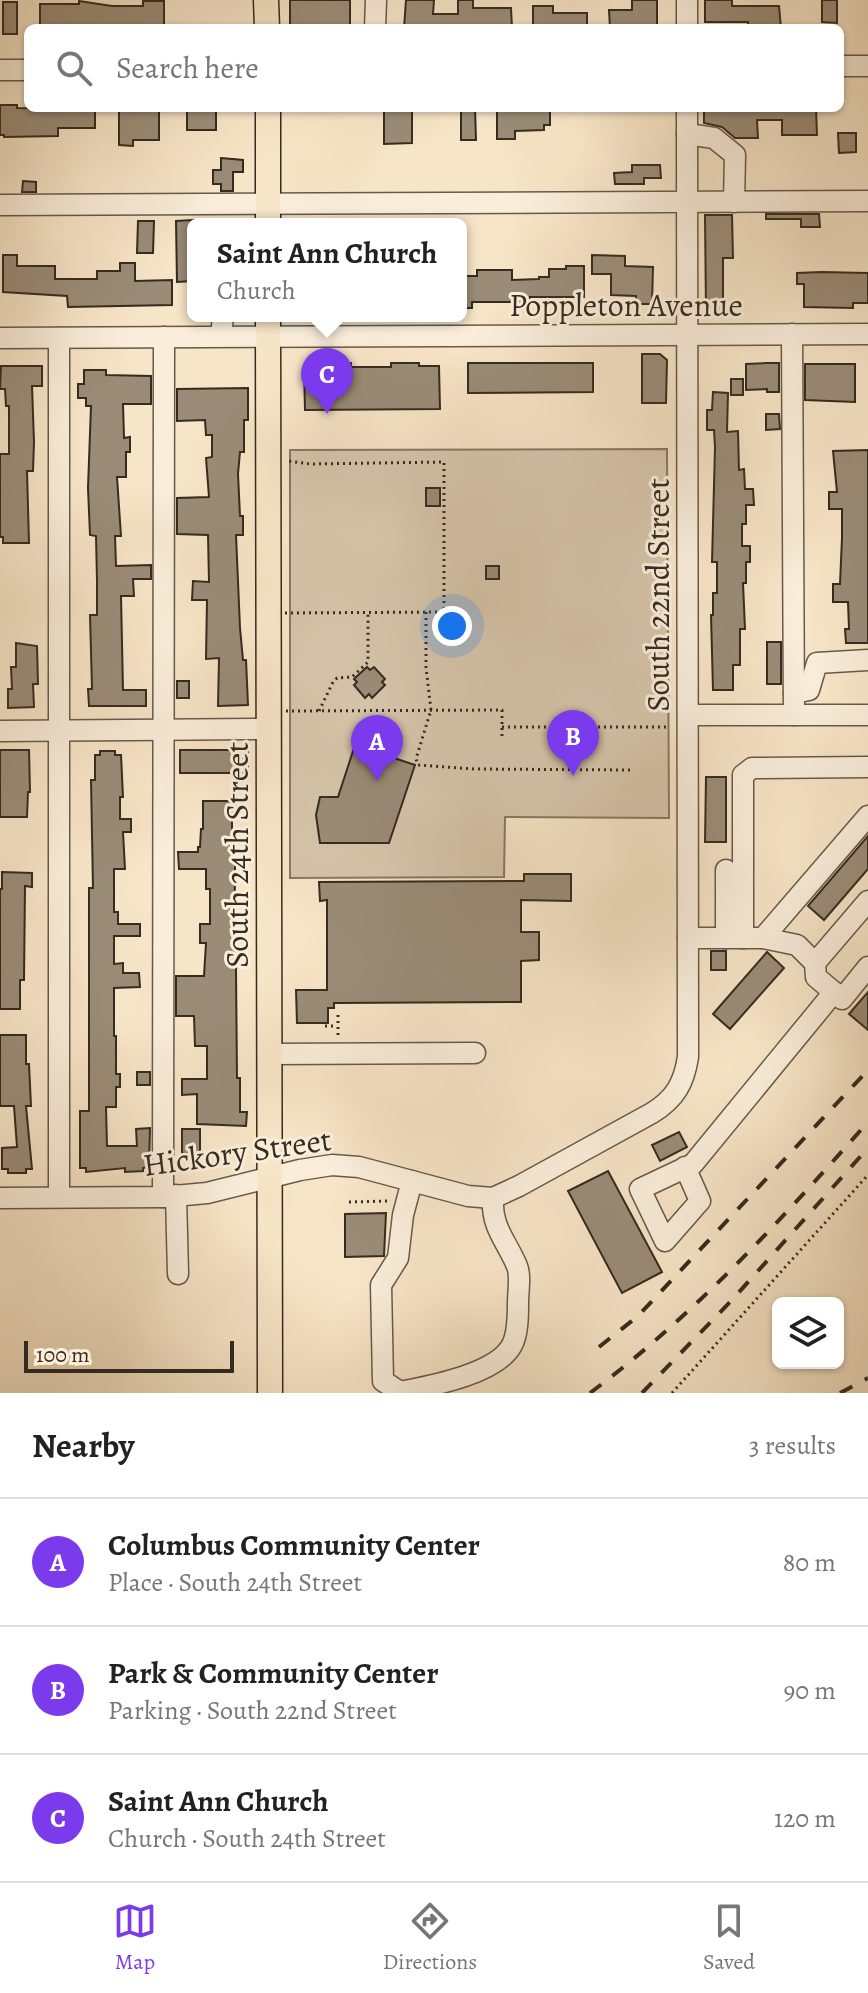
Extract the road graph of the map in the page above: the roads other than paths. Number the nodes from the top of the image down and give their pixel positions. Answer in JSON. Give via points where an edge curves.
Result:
{"nodes":[{"id":1,"x":266,"y":0,"type":"edge"},
{"id":2,"x":376,"y":0,"type":"edge"},
{"id":3,"x":687,"y":0,"type":"edge"},
{"id":4,"x":267,"y":24,"type":"edge"},
{"id":5,"x":375,"y":24,"type":"edge"},
{"id":6,"x":687,"y":24,"type":"edge"},
{"id":7,"x":844,"y":66,"type":"edge"},
{"id":8,"x":868,"y":66,"type":"edge"},
{"id":9,"x":0,"y":70,"type":"edge"},
{"id":10,"x":24,"y":70,"type":"edge"},
{"id":11,"x":268,"y":112,"type":"edge"},
{"id":12,"x":687,"y":112,"type":"edge"},
{"id":13,"x":687,"y":134,"type":"junction"},
{"id":14,"x":868,"y":201,"type":"edge"},
{"id":15,"x":687,"y":202,"type":"junction"},
{"id":16,"x":734,"y":202,"type":"junction"},
{"id":17,"x":0,"y":205,"type":"edge"},
{"id":18,"x":268,"y":214,"type":"edge"},
{"id":19,"x":222,"y":326,"type":"edge"},
{"id":20,"x":268,"y":326,"type":"edge"},
{"id":21,"x":687,"y":334,"type":"junction"},
{"id":22,"x":792,"y":334,"type":"junction"},
{"id":23,"x":868,"y":334,"type":"edge"},
{"id":24,"x":164,"y":337,"type":"junction"},
{"id":25,"x":0,"y":338,"type":"edge"},
{"id":26,"x":59,"y":338,"type":"junction"},
{"id":27,"x":868,"y":660,"type":"edge"},
{"id":28,"x":794,"y":693,"type":"junction"},
{"id":29,"x":794,"y":715,"type":"junction"},
{"id":30,"x":868,"y":715,"type":"edge"},
{"id":31,"x":276,"y":720,"type":"junction"},
{"id":32,"x":682,"y":721,"type":"junction"},
{"id":33,"x":163,"y":730,"type":"junction"},
{"id":34,"x":0,"y":731,"type":"edge"},
{"id":35,"x":59,"y":731,"type":"junction"},
{"id":36,"x":868,"y":767,"type":"edge"},
{"id":37,"x":868,"y":816,"type":"edge"},
{"id":38,"x":726,"y":870,"type":"dead end"},
{"id":39,"x":868,"y":901,"type":"edge"},
{"id":40,"x":688,"y":938,"type":"junction"},
{"id":41,"x":744,"y":938,"type":"junction"},
{"id":42,"x":815,"y":963,"type":"junction"},
{"id":43,"x":868,"y":967,"type":"edge"},
{"id":44,"x":834,"y":992,"type":"junction"},
{"id":45,"x":475,"y":1053,"type":"dead end"},
{"id":46,"x":270,"y":1054,"type":"junction"},
{"id":47,"x":685,"y":1167,"type":"dead end"},
{"id":48,"x":412,"y":1181,"type":"junction"},
{"id":49,"x":270,"y":1188,"type":"junction"},
{"id":50,"x":170,"y":1196,"type":"junction"},
{"id":51,"x":59,"y":1197,"type":"junction"},
{"id":52,"x":0,"y":1198,"type":"edge"},
{"id":53,"x":493,"y":1198,"type":"junction"},
{"id":54,"x":178,"y":1274,"type":"dead end"},
{"id":55,"x":270,"y":1393,"type":"edge"}],
"edges":[{"from":1,"to":4,"type":"main road"},
{"from":2,"to":5,"type":"street"},
{"from":3,"to":6,"type":"street"},
{"from":7,"to":8,"type":"street"},
{"from":9,"to":10,"type":"street"},
{"from":11,"to":18,"type":"main road"},
{"from":12,"to":13,"type":"street","name":"South 22nd Street"},
{"from":13,"to":15,"type":"street","name":"South 22nd Street"},
{"from":13,"to":16,"type":"street","via":[[736,147]]},
{"from":14,"to":16,"type":"street"},
{"from":15,"to":16,"type":"street"},
{"from":15,"to":18,"type":"street"},
{"from":15,"to":21,"type":"street","name":"South 22nd Street"},
{"from":17,"to":18,"type":"street"},
{"from":19,"to":20,"type":"street","name":"Poppleton Avenue"},
{"from":19,"to":24,"type":"street","name":"Poppleton Avenue"},
{"from":20,"to":21,"type":"street","name":"Poppleton Avenue"},
{"from":20,"to":31,"type":"main road","name":"South 24th Street"},
{"from":21,"to":22,"type":"street","name":"Poppleton Avenue"},
{"from":21,"to":32,"type":"street","name":"South 22nd Street"},
{"from":22,"to":23,"type":"street","name":"Poppleton Avenue"},
{"from":22,"to":28,"type":"street"},
{"from":24,"to":26,"type":"street","name":"Poppleton Avenue"},
{"from":24,"to":33,"type":"street"},
{"from":25,"to":26,"type":"street","name":"Poppleton Avenue"},
{"from":26,"to":35,"type":"street"},
{"from":27,"to":28,"type":"street","via":[[817,663],[809,690]]},
{"from":28,"to":29,"type":"street"},
{"from":29,"to":30,"type":"street"},
{"from":29,"to":32,"type":"street"},
{"from":31,"to":33,"type":"street"},
{"from":31,"to":46,"type":"main road","name":"South 24th Street"},
{"from":32,"to":40,"type":"street","name":"South 22nd Street"},
{"from":33,"to":35,"type":"street"},
{"from":33,"to":50,"type":"street"},
{"from":34,"to":35,"type":"street"},
{"from":35,"to":51,"type":"street"},
{"from":36,"to":41,"type":"street","via":[[752,768],[743,775]]},
{"from":37,"to":41,"type":"street"},
{"from":38,"to":41,"type":"street"},
{"from":39,"to":42,"type":"street"},
{"from":40,"to":41,"type":"street"},
{"from":40,"to":53,"type":"street","name":"South 22nd Street","via":[[688,1057],[682,1082],[663,1107]]},
{"from":41,"to":42,"type":"street","via":[[797,945]]},
{"from":42,"to":44,"type":"street","via":[[816,977]]},
{"from":43,"to":44,"type":"street","via":[[842,999]]},
{"from":44,"to":47,"type":"street","via":[[693,1164]]},
{"from":45,"to":46,"type":"street"},
{"from":46,"to":49,"type":"main road","name":"South 24th Street"},
{"from":48,"to":49,"type":"street","name":"Hickory Street","via":[[332,1165]]},
{"from":48,"to":53,"type":"street","name":"Hickory Street"},
{"from":48,"to":53,"type":"street","via":[[398,1258],[381,1285],[383,1381],[400,1392],[491,1364],[513,1344],[519,1269],[492,1215]]},
{"from":49,"to":50,"type":"street","name":"Hickory Street"},
{"from":49,"to":55,"type":"main road","name":"South 24th Street"},
{"from":50,"to":51,"type":"street","name":"Hickory Street"},
{"from":50,"to":54,"type":"street"},
{"from":51,"to":52,"type":"street","name":"Hickory Street"}]}
